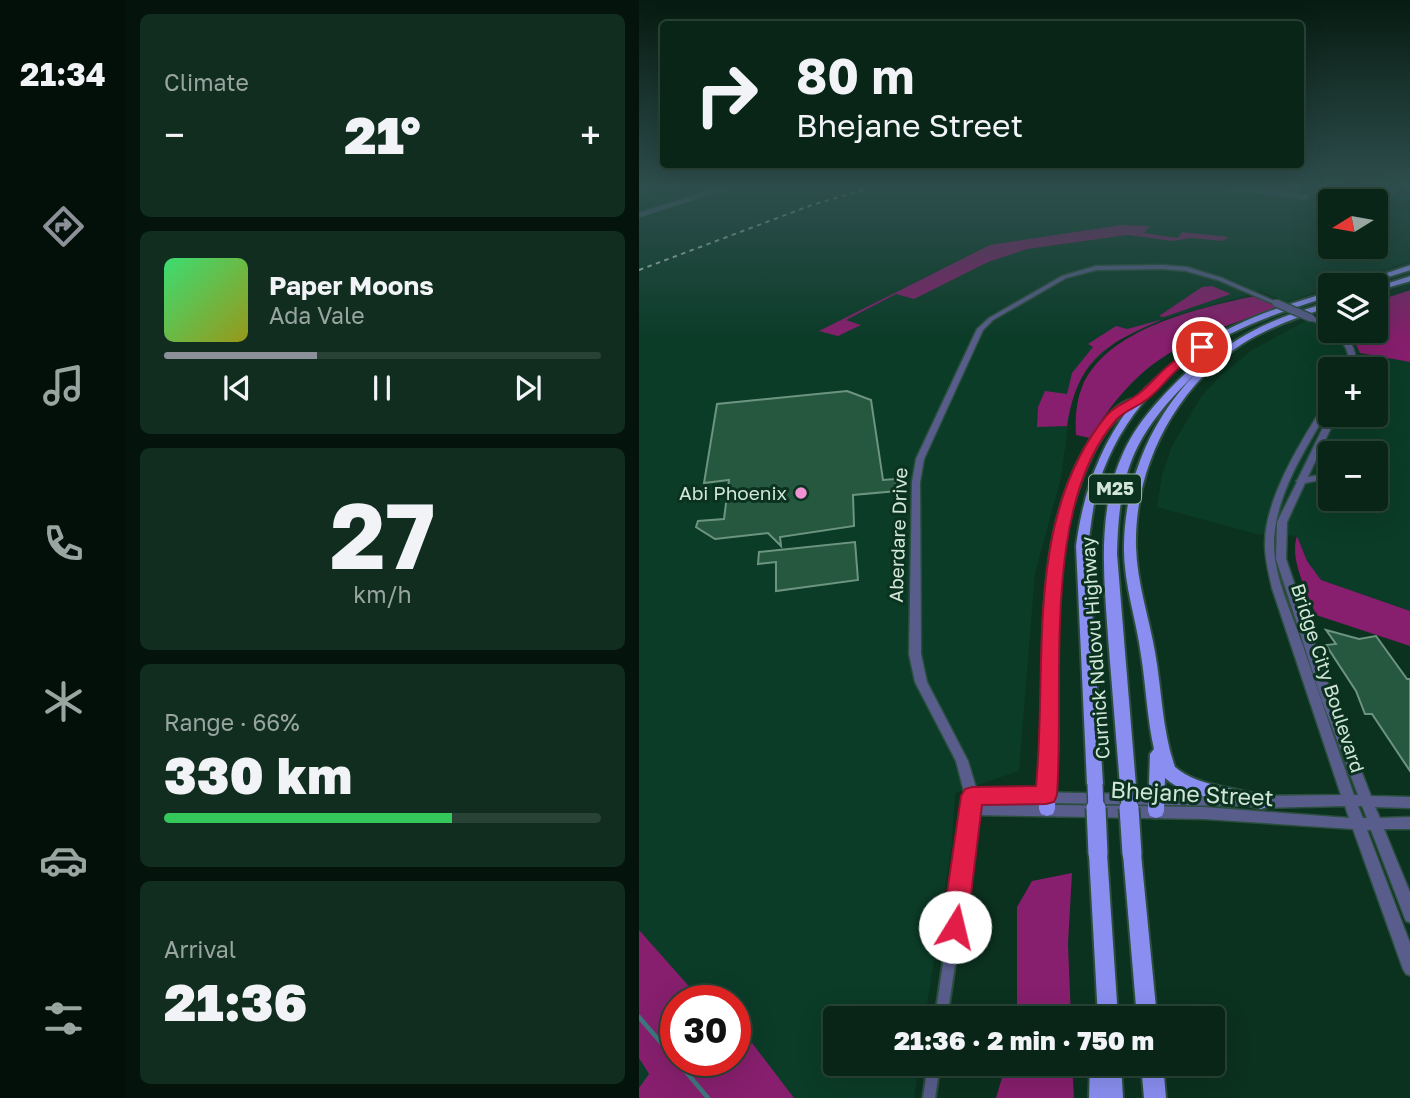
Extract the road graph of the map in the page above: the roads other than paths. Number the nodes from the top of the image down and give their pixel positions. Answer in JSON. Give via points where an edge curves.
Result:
{"nodes":[{"id":1,"x":1410,"y":267,"type":"edge"},
{"id":2,"x":1388,"y":274,"type":"edge"},
{"id":3,"x":1410,"y":277,"type":"edge"},
{"id":4,"x":1388,"y":284,"type":"edge"},
{"id":5,"x":1318,"y":298,"type":"edge"},
{"id":6,"x":1318,"y":306,"type":"edge"},
{"id":7,"x":1318,"y":307,"type":"edge"},
{"id":8,"x":1318,"y":322,"type":"edge"},
{"id":9,"x":1140,"y":399,"type":"junction"},
{"id":10,"x":1318,"y":424,"type":"edge"},
{"id":11,"x":1327,"y":427,"type":"edge"},
{"id":12,"x":1318,"y":478,"type":"edge"},
{"id":13,"x":1300,"y":481,"type":"junction"},
{"id":14,"x":1296,"y":624,"type":"junction"},
{"id":15,"x":1159,"y":729,"type":"junction"},
{"id":16,"x":1095,"y":784,"type":"joint"},
{"id":17,"x":1351,"y":800,"type":"junction"},
{"id":18,"x":1366,"y":801,"type":"junction"},
{"id":19,"x":972,"y":802,"type":"junction"},
{"id":20,"x":1047,"y":802,"type":"junction"},
{"id":21,"x":1261,"y":802,"type":"junction"},
{"id":22,"x":1410,"y":803,"type":"edge"},
{"id":23,"x":1156,"y":804,"type":"junction"},
{"id":24,"x":1410,"y":822,"type":"edge"},
{"id":25,"x":1359,"y":824,"type":"junction"},
{"id":26,"x":1376,"y":824,"type":"junction"},
{"id":27,"x":1098,"y":854,"type":"joint"},
{"id":28,"x":1410,"y":916,"type":"edge"},
{"id":29,"x":1410,"y":969,"type":"edge"},
{"id":30,"x":943,"y":1006,"type":"edge"},
{"id":31,"x":1107,"y":1006,"type":"edge"},
{"id":32,"x":1147,"y":1006,"type":"edge"},
{"id":33,"x":932,"y":1076,"type":"edge"},
{"id":34,"x":1101,"y":1076,"type":"edge"},
{"id":35,"x":1111,"y":1076,"type":"edge"},
{"id":36,"x":1153,"y":1076,"type":"edge"},
{"id":37,"x":929,"y":1098,"type":"edge"},
{"id":38,"x":1100,"y":1098,"type":"edge"},
{"id":39,"x":1112,"y":1098,"type":"edge"},
{"id":40,"x":1155,"y":1098,"type":"edge"}],
"edges":[{"from":1,"to":2,"type":"main road"},
{"from":3,"to":4,"type":"main road"},
{"from":5,"to":9,"type":"main road","name":"Curnick Ndlovu Highway","number":"M25","via":[[1214,339],[1184,358]]},
{"from":6,"to":32,"type":"main road","name":"Curnick Ndlovu Highway","number":"M25","bridge":true,"via":[[1264,326],[1197,367],[1137,434],[1114,495],[1109,536]]},
{"from":7,"to":15,"type":"main road","via":[[1267,328],[1217,358],[1168,412],[1147,454],[1136,488],[1130,545]]},
{"from":8,"to":19,"type":"street","name":"Aberdare Drive","bridge":true,"via":[[1187,269],[1096,268],[1064,277],[980,329],[926,442],[916,482],[915,654],[921,682],[957,751]]},
{"from":9,"to":16,"type":"main road","name":"Curnick Ndlovu Highway","number":"M25","via":[[1108,444],[1085,515],[1082,549]]},
{"from":9,"to":20,"type":"main road","via":[[1120,410],[1099,435],[1074,482],[1064,517],[1053,597]]},
{"from":10,"to":14,"type":"street","name":"Bridge City Boulevard","via":[[1279,496],[1271,524],[1274,572]]},
{"from":11,"to":13,"type":"street","name":"Bridge City Boulevard"},
{"from":12,"to":13,"type":"street"},
{"from":13,"to":14,"type":"street","name":"Bridge City Boulevard","via":[[1282,522],[1279,545]]},
{"from":14,"to":17,"type":"street","name":"Bridge City Boulevard"},
{"from":14,"to":18,"type":"street","name":"Bridge City Boulevard"},
{"from":15,"to":21,"type":"main road","via":[[1168,771],[1180,782]]},
{"from":15,"to":23,"type":"main road"},
{"from":16,"to":27,"type":"main road","name":"Curnick Ndlovu Highway","number":"M25","bridge":true},
{"from":17,"to":18,"type":"street","name":"Bhejane Street"},
{"from":17,"to":21,"type":"street","name":"Bhejane Street"},
{"from":17,"to":25,"type":"street","name":"Bridge City Boulevard"},
{"from":18,"to":22,"type":"street","name":"Bhejane Street"},
{"from":18,"to":26,"type":"street","name":"Bridge City Boulevard"},
{"from":19,"to":20,"type":"street","name":"Bhejane Street"},
{"from":19,"to":30,"type":"street","name":"Aberdare Drive"},
{"from":20,"to":23,"type":"street","name":"Bhejane Street"},
{"from":21,"to":23,"type":"street","name":"Bhejane Street"},
{"from":23,"to":25,"type":"street","name":"Bhejane Street"},
{"from":24,"to":26,"type":"street","name":"Bhejane Street"},
{"from":25,"to":26,"type":"street","name":"Bhejane Street"},
{"from":25,"to":29,"type":"street","name":"Bridge City Boulevard"},
{"from":26,"to":28,"type":"street","name":"Bridge City Boulevard"},
{"from":27,"to":31,"type":"main road","name":"Curnick Ndlovu Highway","number":"M25"},
{"from":33,"to":37,"type":"street"},
{"from":34,"to":38,"type":"main road"},
{"from":35,"to":39,"type":"main road"},
{"from":36,"to":40,"type":"main road"}]}
